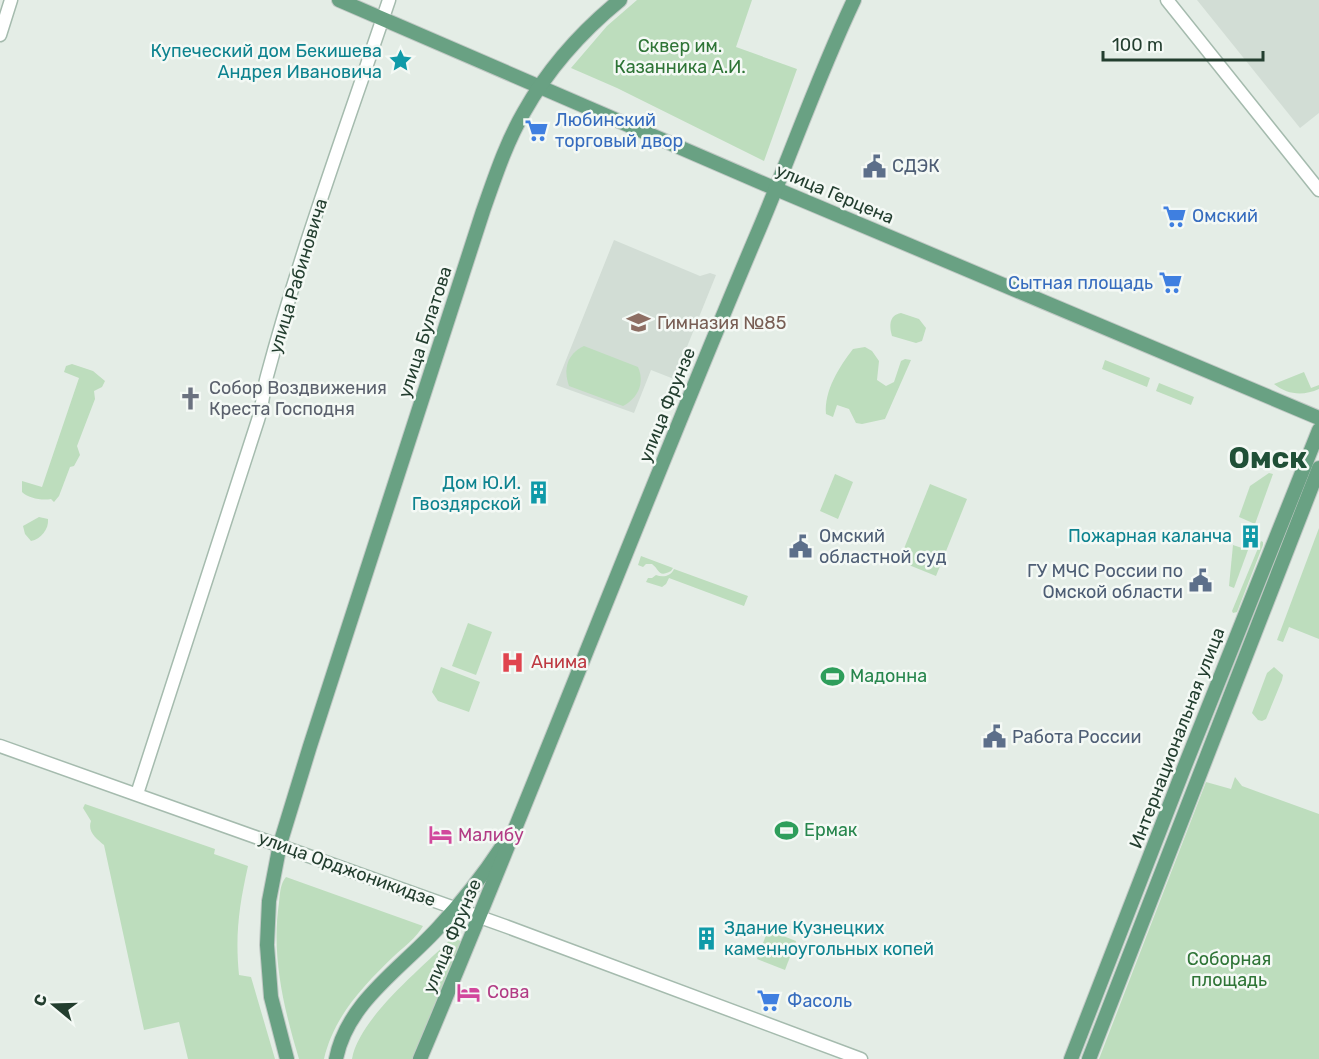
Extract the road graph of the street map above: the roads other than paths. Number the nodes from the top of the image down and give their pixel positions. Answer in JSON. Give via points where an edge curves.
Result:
{"nodes":[{"id":1,"x":11,"y":0,"type":"edge"},
{"id":2,"x":339,"y":0,"type":"edge"},
{"id":3,"x":389,"y":0,"type":"edge"},
{"id":4,"x":620,"y":0,"type":"edge"},
{"id":5,"x":854,"y":0,"type":"edge"},
{"id":6,"x":1167,"y":0,"type":"edge"},
{"id":7,"x":382,"y":19,"type":"junction"},
{"id":8,"x":0,"y":34,"type":"edge"},
{"id":9,"x":541,"y":86,"type":"junction"},
{"id":10,"x":776,"y":189,"type":"junction"},
{"id":11,"x":1319,"y":190,"type":"edge"},
{"id":12,"x":1319,"y":418,"type":"edge"},
{"id":13,"x":1319,"y":430,"type":"edge"},
{"id":14,"x":1319,"y":468,"type":"edge"},
{"id":15,"x":0,"y":746,"type":"edge"},
{"id":16,"x":137,"y":794,"type":"junction"},
{"id":17,"x":516,"y":826,"type":"junction"},
{"id":18,"x":280,"y":844,"type":"junction"},
{"id":19,"x":456,"y":908,"type":"junction"},
{"id":20,"x":480,"y":917,"type":"junction"},
{"id":21,"x":287,"y":1059,"type":"edge"},
{"id":22,"x":336,"y":1059,"type":"edge"},
{"id":23,"x":420,"y":1059,"type":"edge"},
{"id":24,"x":861,"y":1059,"type":"edge"},
{"id":25,"x":1071,"y":1059,"type":"edge"},
{"id":26,"x":1089,"y":1059,"type":"edge"}],
"edges":[{"from":1,"to":8,"type":"main road"},
{"from":2,"to":7,"type":"main road","name":"улица Герцена"},
{"from":3,"to":7,"type":"main road","name":"улица Рабиновича"},
{"from":4,"to":9,"type":"main road","name":"улица Булатова","via":[[570,47]]},
{"from":5,"to":10,"type":"main road","name":"улица Фрунзе"},
{"from":6,"to":11,"type":"main road"},
{"from":7,"to":9,"type":"main road","name":"улица Герцена"},
{"from":7,"to":16,"type":"main road","name":"улица Рабиновича","via":[[304,254],[266,378],[258,420]]},
{"from":9,"to":10,"type":"main road","name":"улица Герцена"},
{"from":9,"to":18,"type":"main road","name":"улица Булатова","via":[[506,148],[483,211]]},
{"from":10,"to":12,"type":"main road","name":"улица Герцена"},
{"from":10,"to":17,"type":"main road","name":"улица Фрунзе"},
{"from":13,"to":25,"type":"main road","name":"Интернациональная улица"},
{"from":14,"to":26,"type":"main road","name":"Интернациональная улица"},
{"from":15,"to":16,"type":"main road","name":"улица Орджоникидзе"},
{"from":16,"to":18,"type":"main road","name":"улица Орджоникидзе"},
{"from":17,"to":19,"type":"main road","name":"улица Фрунзе","via":[[476,886]]},
{"from":17,"to":20,"type":"main road","name":"улица Фрунзе"},
{"from":18,"to":19,"type":"main road","name":"улица Орджоникидзе"},
{"from":18,"to":21,"type":"main road","name":"улица Булатова","via":[[269,901],[268,971]]},
{"from":19,"to":20,"type":"main road","name":"улица Орджоникидзе"},
{"from":19,"to":22,"type":"main road","name":"улица Фрунзе","via":[[370,994],[350,1022]]},
{"from":20,"to":23,"type":"main road","name":"улица Фрунзе"},
{"from":20,"to":24,"type":"main road","name":"улица Орджоникидзе"}]}
